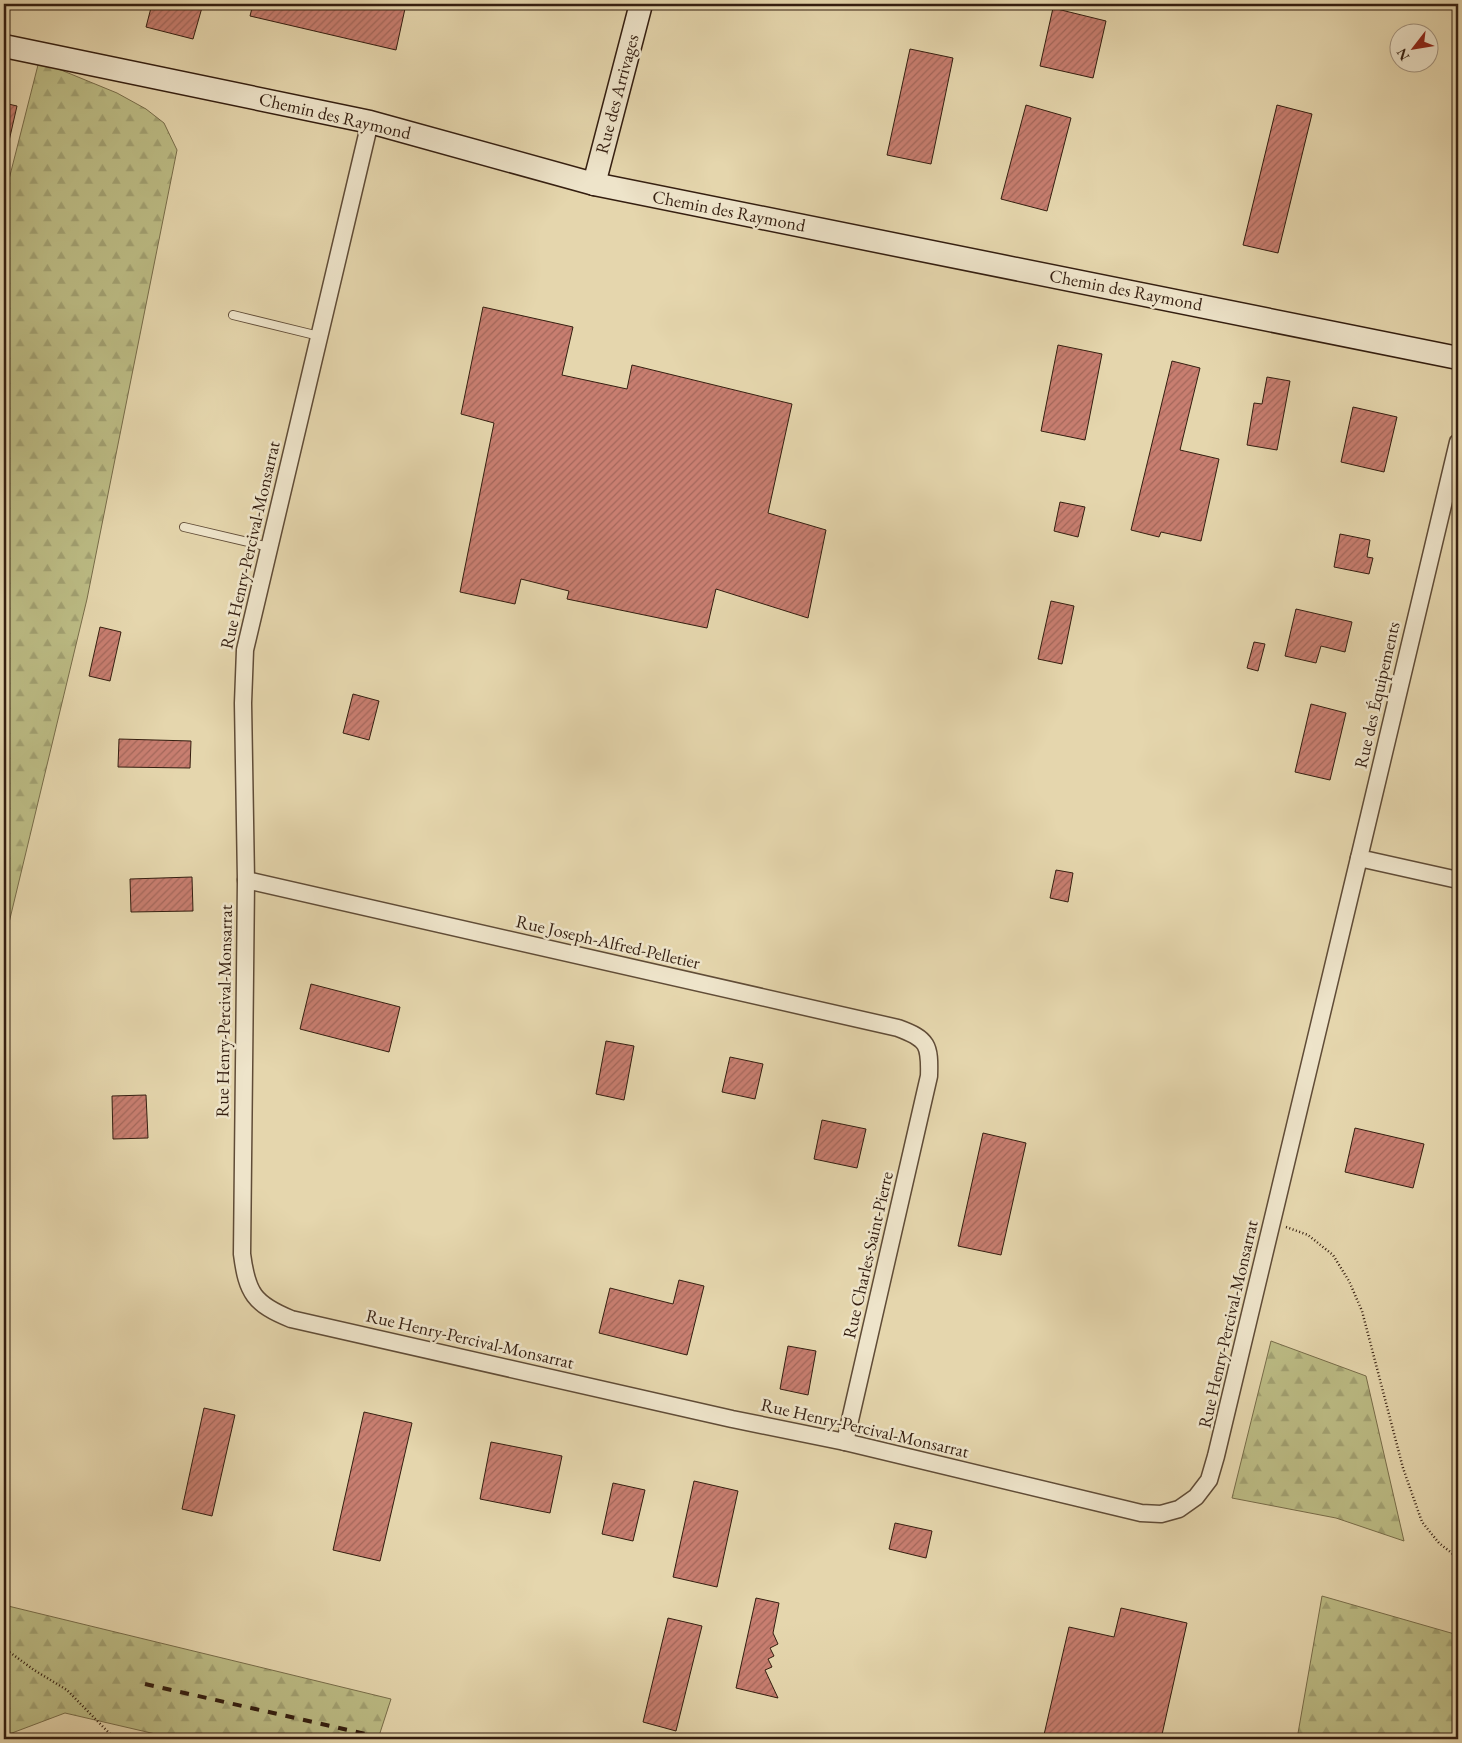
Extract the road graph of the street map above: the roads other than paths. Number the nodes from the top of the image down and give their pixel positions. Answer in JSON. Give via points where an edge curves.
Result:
{"nodes":[{"id":1,"x":641,"y":4,"type":"edge"},
{"id":2,"x":4,"y":46,"type":"edge"},
{"id":3,"x":370,"y":122,"type":"junction"},
{"id":4,"x":594,"y":184,"type":"junction"},
{"id":5,"x":234,"y":315,"type":"dead end"},
{"id":6,"x":319,"y":336,"type":"junction"},
{"id":7,"x":1458,"y":358,"type":"edge"},
{"id":8,"x":1458,"y":442,"type":"edge"},
{"id":9,"x":184,"y":527,"type":"dead end"},
{"id":10,"x":269,"y":547,"type":"junction"},
{"id":11,"x":1359,"y":858,"type":"junction"},
{"id":12,"x":246,"y":880,"type":"junction"},
{"id":13,"x":1458,"y":880,"type":"edge"},
{"id":14,"x":929,"y":1076,"type":"joint"},
{"id":15,"x":845,"y":1442,"type":"junction"}],
"edges":[{"from":1,"to":4,"type":"street","name":"Rue des Arrivages"},
{"from":2,"to":3,"type":"street","name":"Chemin des Raymond"},
{"from":3,"to":4,"type":"street","name":"Chemin des Raymond"},
{"from":3,"to":6,"type":"street","name":"Rue Henry-Percival-Monsarrat"},
{"from":4,"to":7,"type":"street","name":"Chemin des Raymond"},
{"from":5,"to":6,"type":"lane"},
{"from":6,"to":10,"type":"street","name":"Rue Henry-Percival-Monsarrat"},
{"from":8,"to":11,"type":"street","name":"Rue des Équipements"},
{"from":9,"to":10,"type":"lane"},
{"from":10,"to":12,"type":"street","name":"Rue Henry-Percival-Monsarrat","via":[[245,650]]},
{"from":11,"to":13,"type":"street"},
{"from":11,"to":15,"type":"street","name":"Rue Henry-Percival-Monsarrat","via":[[1228,1413],[1209,1480],[1196,1497],[1179,1509],[1161,1514],[1141,1514]]},
{"from":12,"to":14,"type":"street","name":"Rue Joseph-Alfred-Pelletier","via":[[898,1028],[914,1034],[925,1043],[929,1055]]},
{"from":12,"to":15,"type":"street","name":"Rue Henry-Percival-Monsarrat","via":[[242,1254],[245,1278],[255,1297],[272,1311],[292,1319]]},
{"from":14,"to":15,"type":"street","name":"Rue Charles-Saint-Pierre"}]}
